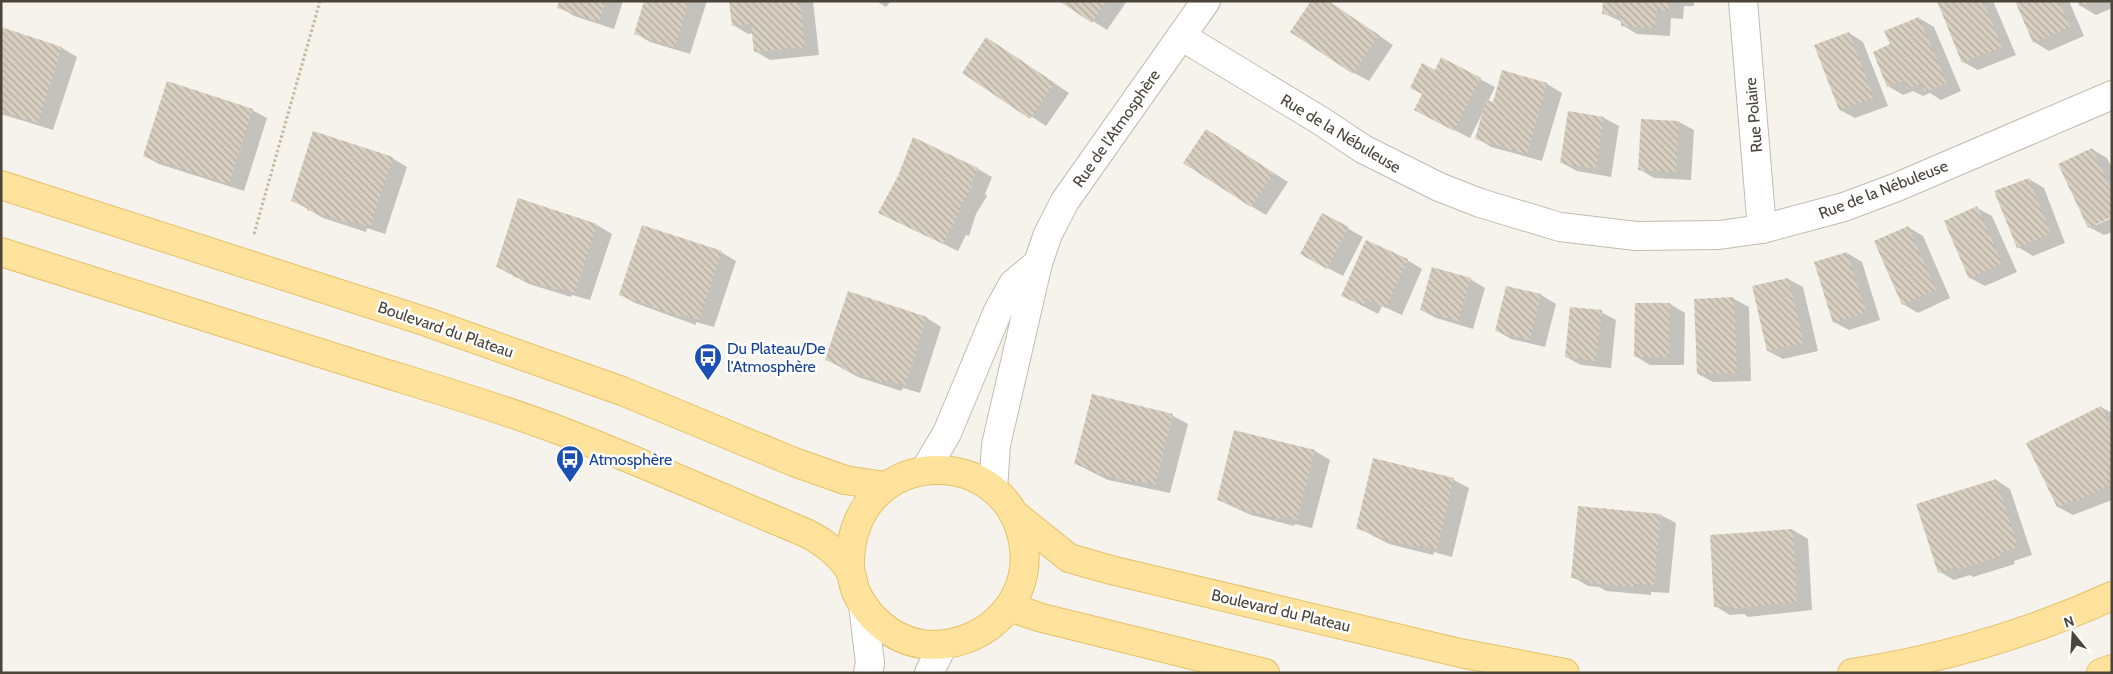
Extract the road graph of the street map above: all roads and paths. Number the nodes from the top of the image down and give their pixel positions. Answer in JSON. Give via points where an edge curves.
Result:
{"nodes":[{"id":1,"x":320,"y":1,"type":"edge"},
{"id":2,"x":1206,"y":1,"type":"edge"},
{"id":3,"x":1743,"y":1,"type":"edge"},
{"id":4,"x":1181,"y":36,"type":"junction"},
{"id":5,"x":2112,"y":95,"type":"edge"},
{"id":6,"x":1,"y":185,"type":"edge"},
{"id":7,"x":1762,"y":229,"type":"junction"},
{"id":8,"x":1,"y":252,"type":"edge"},
{"id":9,"x":246,"y":263,"type":"junction"},
{"id":10,"x":1038,"y":263,"type":"junction"},
{"id":11,"x":925,"y":470,"type":"junction"},
{"id":12,"x":885,"y":486,"type":"junction"},
{"id":13,"x":993,"y":489,"type":"junction"},
{"id":14,"x":1012,"y":513,"type":"junction"},
{"id":15,"x":850,"y":571,"type":"junction"},
{"id":16,"x":2112,"y":596,"type":"edge"},
{"id":17,"x":863,"y":605,"type":"junction"},
{"id":18,"x":1009,"y":607,"type":"junction"},
{"id":19,"x":942,"y":645,"type":"junction"},
{"id":20,"x":2112,"y":669,"type":"edge"},
{"id":21,"x":868,"y":673,"type":"edge"},
{"id":22,"x":929,"y":673,"type":"edge"},
{"id":23,"x":1265,"y":673,"type":"edge"},
{"id":24,"x":1564,"y":673,"type":"edge"},
{"id":25,"x":1852,"y":673,"type":"edge"},
{"id":26,"x":2101,"y":673,"type":"edge"}],
"edges":[{"from":1,"to":9,"type":"path"},
{"from":2,"to":4,"type":"street","name":"Rue de l'Atmosphère"},
{"from":3,"to":7,"type":"street","name":"Rue Polaire"},
{"from":4,"to":7,"type":"street","name":"Rue de la Nébuleuse","via":[[1363,149],[1400,169],[1480,203],[1560,227],[1596,233],[1680,236]]},
{"from":4,"to":10,"type":"street","name":"Rue de l'Atmosphère","via":[[1065,201]]},
{"from":5,"to":7,"type":"street","name":"Rue de la Nébuleuse","via":[[1897,187],[1844,207]]},
{"from":6,"to":9,"type":"main road","name":"Boulevard du Plateau"},
{"from":8,"to":15,"type":"main road","via":[[561,431],[815,536]]},
{"from":9,"to":12,"type":"main road","name":"Boulevard du Plateau","via":[[427,322],[613,388],[845,480]]},
{"from":10,"to":11,"type":"street","via":[[1013,284],[998,311],[947,433]]},
{"from":10,"to":13,"type":"street","name":"Rue de l'Atmosphère","via":[[998,437]]},
{"from":11,"to":12,"type":"main road"},
{"from":11,"to":13,"type":"main road","via":[[949,470],[972,477]]},
{"from":12,"to":15,"type":"main road","via":[[871,499],[856,523],[849,551]]},
{"from":13,"to":14,"type":"main road"},
{"from":14,"to":18,"type":"main road","via":[[1021,531],[1024,570]]},
{"from":14,"to":24,"type":"main road","name":"Boulevard du Plateau","via":[[1069,558],[1451,651]]},
{"from":15,"to":17,"type":"main road","via":[[854,589]]},
{"from":16,"to":25,"type":"main road","via":[[2072,614],[1986,644]]},
{"from":17,"to":19,"type":"main road","via":[[878,623],[897,636],[919,644]]},
{"from":17,"to":21,"type":"street","via":[[870,663]]},
{"from":18,"to":19,"type":"main road","via":[[980,634],[962,642]]},
{"from":18,"to":23,"type":"main road"},
{"from":19,"to":22,"type":"street"},
{"from":20,"to":26,"type":"main road"}]}
